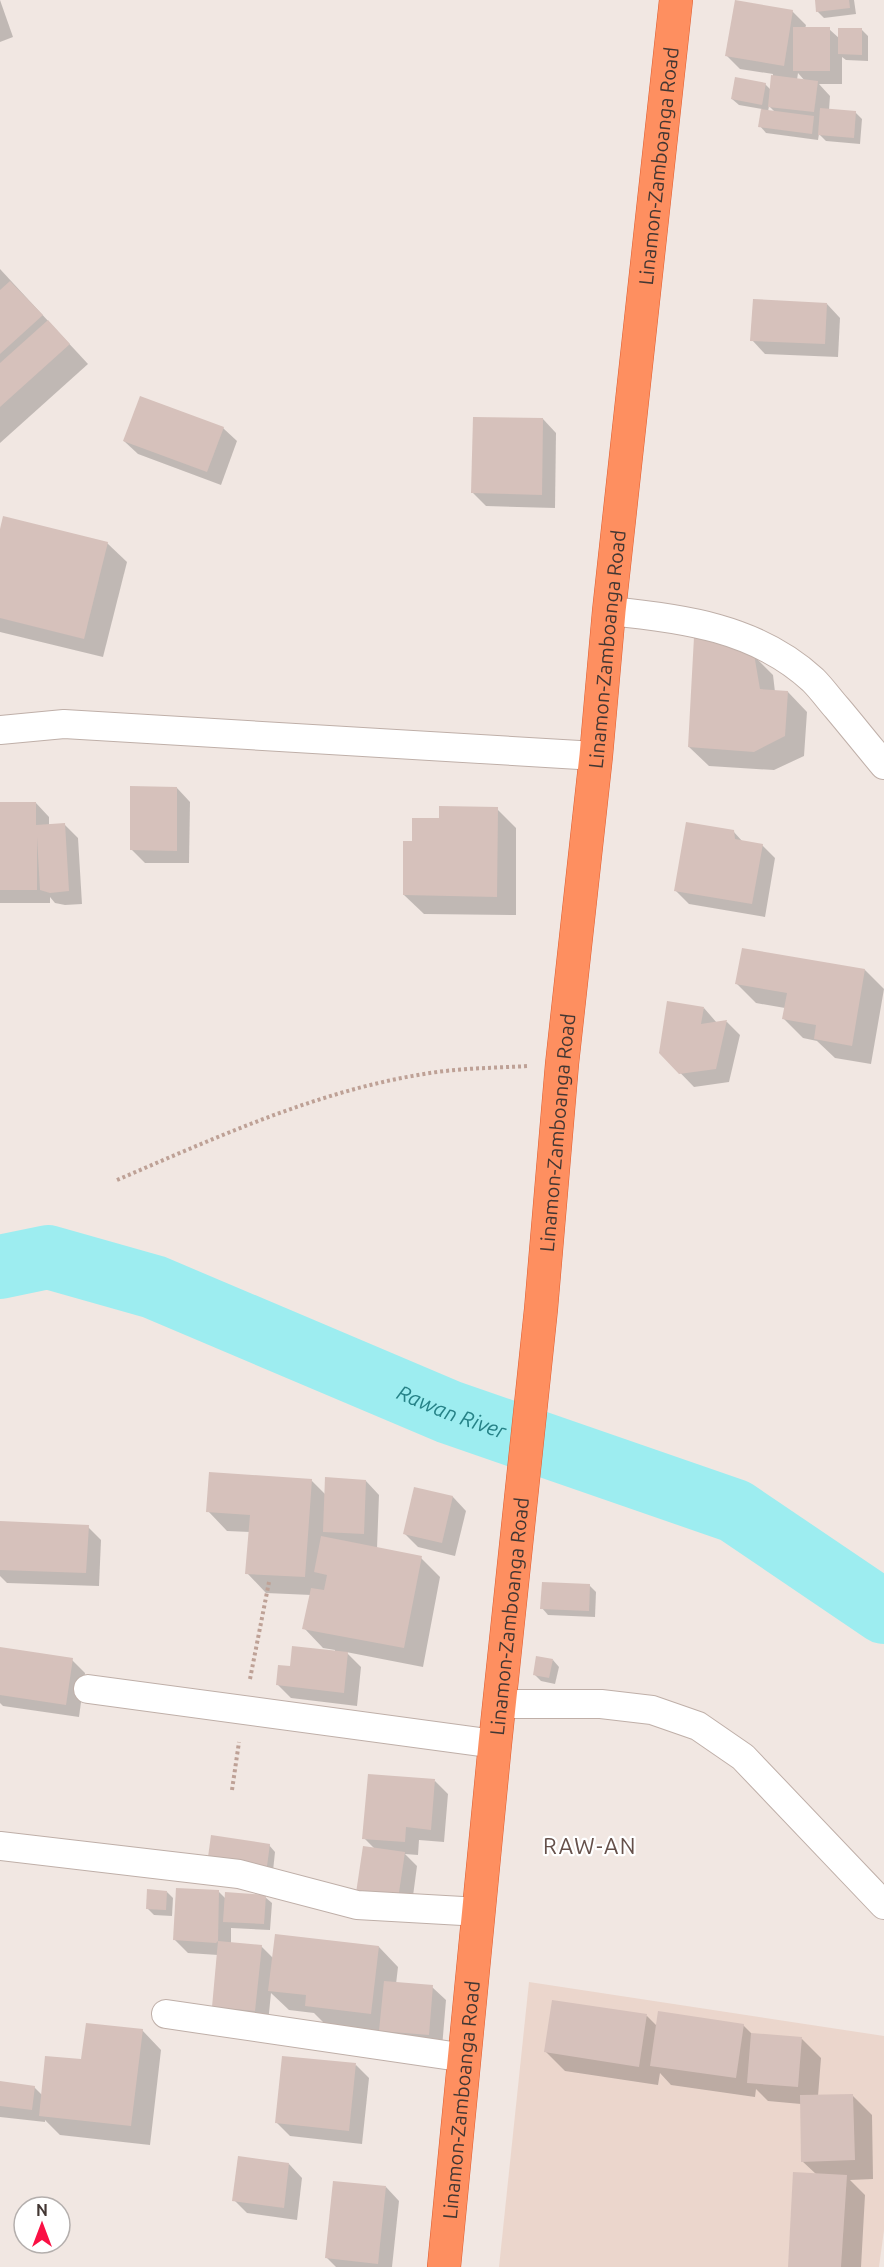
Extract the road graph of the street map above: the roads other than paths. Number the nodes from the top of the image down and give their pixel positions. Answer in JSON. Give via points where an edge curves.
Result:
{"nodes":[{"id":1,"x":676,"y":0,"type":"edge"},
{"id":2,"x":609,"y":611,"type":"junction"},
{"id":3,"x":0,"y":730,"type":"edge"},
{"id":4,"x":596,"y":756,"type":"junction"},
{"id":5,"x":884,"y":765,"type":"edge"},
{"id":6,"x":88,"y":1689,"type":"dead end"},
{"id":7,"x":499,"y":1704,"type":"junction"},
{"id":8,"x":495,"y":1744,"type":"junction"},
{"id":9,"x":0,"y":1846,"type":"edge"},
{"id":10,"x":884,"y":1905,"type":"edge"},
{"id":11,"x":480,"y":1912,"type":"junction"},
{"id":12,"x":166,"y":2014,"type":"dead end"},
{"id":13,"x":466,"y":2058,"type":"junction"},
{"id":14,"x":444,"y":2267,"type":"edge"}],
"edges":[{"from":1,"to":2,"type":"highway","name":"Linamon-Zamboanga Road"},
{"from":2,"to":4,"type":"highway","name":"Linamon-Zamboanga Road"},
{"from":2,"to":5,"type":"street","via":[[701,624],[741,636],[779,654],[814,681]]},
{"from":3,"to":4,"type":"street","via":[[75,724]]},
{"from":4,"to":7,"type":"highway","name":"Linamon-Zamboanga Road"},
{"from":6,"to":8,"type":"street"},
{"from":7,"to":8,"type":"highway","name":"Linamon-Zamboanga Road"},
{"from":7,"to":10,"type":"street","via":[[611,1705],[652,1710],[698,1726],[742,1757]]},
{"from":8,"to":11,"type":"highway","name":"Linamon-Zamboanga Road"},
{"from":9,"to":11,"type":"street","via":[[239,1874],[357,1905]]},
{"from":11,"to":13,"type":"highway","name":"Linamon-Zamboanga Road"},
{"from":12,"to":13,"type":"street"},
{"from":13,"to":14,"type":"highway","name":"Linamon-Zamboanga Road"}]}
